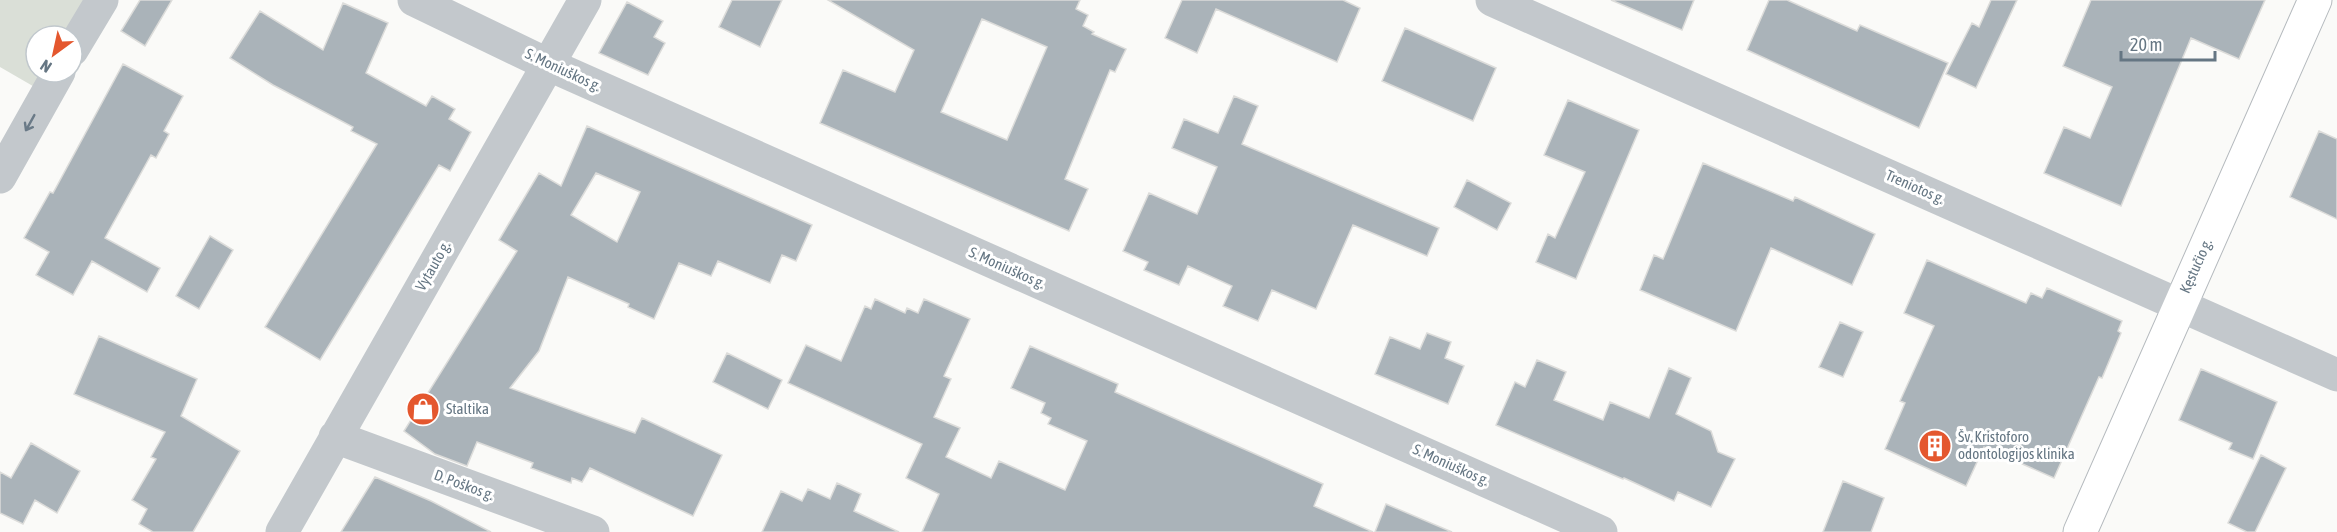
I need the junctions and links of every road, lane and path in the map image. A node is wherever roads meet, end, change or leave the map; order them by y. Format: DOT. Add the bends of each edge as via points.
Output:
graph roads {
  1 [pos="102,0"];
  2 [pos="414,0"];
  3 [pos="585,0"];
  4 [pos="1492,0"];
  5 [pos="2315,0"];
  6 [pos="84,30"];
  7 [pos="547,64"];
  8 [pos="52,84"];
  9 [pos="0,177"];
  10 [pos="2179,304"];
  11 [pos="2337,375"];
  12 [pos="335,437"];
  13 [pos="282,532"];
  14 [pos="593,532"];
  15 [pos="1601,532"];
  16 [pos="2079,532"];
  1 -- 6 [label="street"];
  2 -- 7 [label="street, S. Moniuškos g."];
  3 -- 7 [label="street, Vytauto g."];
  4 -- 10 [label="street, Treniotos g."];
  5 -- 10 [label="main road, Kęstučio g."];
  7 -- 12 [label="street, Vytauto g."];
  7 -- 15 [label="street, S. Moniuškos g."];
  8 -- 9 [label="street, one-way"];
  10 -- 11 [label="street, Treniotos g."];
  10 -- 16 [label="main road, Kęstučio g."];
  12 -- 13 [label="street, Vytauto g."];
  12 -- 14 [label="street, D. Poškos g."];
}
